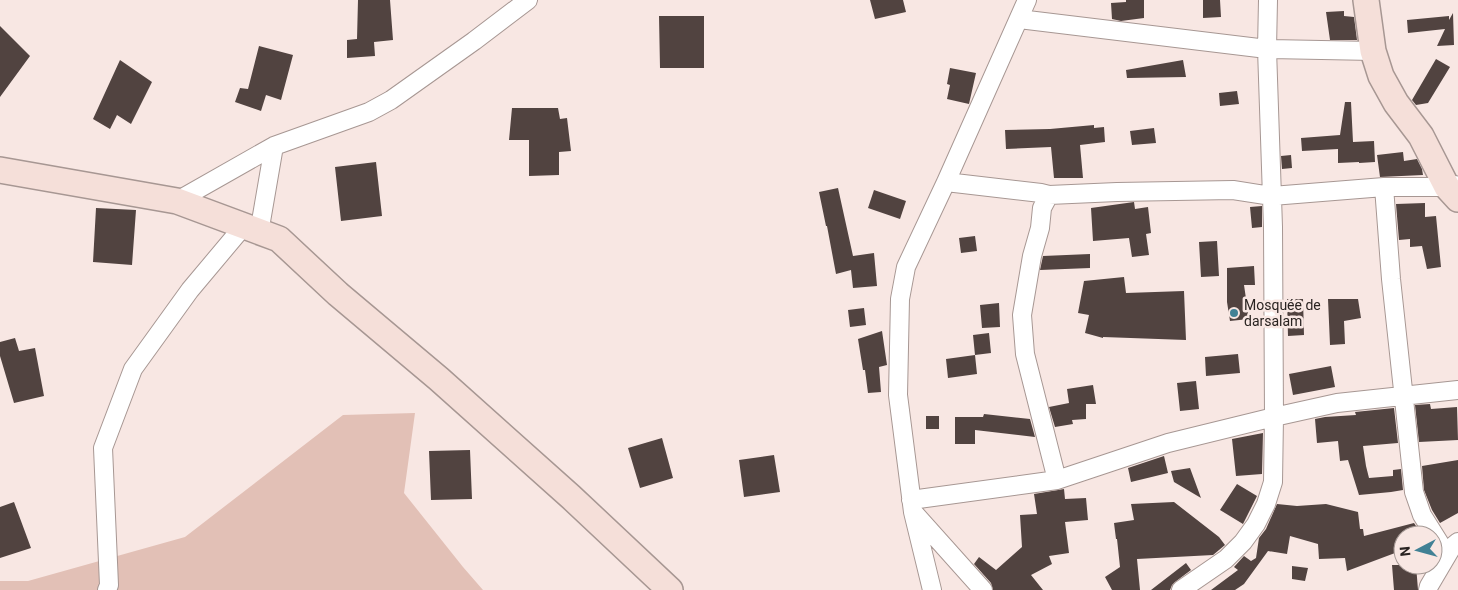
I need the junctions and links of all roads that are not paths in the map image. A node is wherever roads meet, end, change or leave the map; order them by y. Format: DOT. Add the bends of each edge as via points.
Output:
graph roads {
  1 [pos="528,0"];
  2 [pos="1027,0"];
  3 [pos="1268,0"];
  4 [pos="1366,0"];
  5 [pos="1019,19"];
  6 [pos="1267,49"];
  7 [pos="1373,51"];
  8 [pos="274,146"];
  9 [pos="0,170"];
  10 [pos="0,176"];
  11 [pos="45,178"];
  12 [pos="946,182"];
  13 [pos="1384,187"];
  14 [pos="1454,190"];
  15 [pos="1049,195"];
  16 [pos="1272,196"];
  17 [pos="177,201"];
  18 [pos="259,233"];
  19 [pos="1458,390"];
  20 [pos="1403,396"];
  21 [pos="1274,417"];
  22 [pos="1057,480"];
  23 [pos="912,506"];
  24 [pos="1453,549"];
  25 [pos="107,590"];
  26 [pos="670,590"];
  27 [pos="932,590"];
  28 [pos="983,590"];
  29 [pos="1181,590"];
  30 [pos="1428,590"];
  1 -- 8 [label="street" via="391,100 369,112"];
  2 -- 5 [label="street"];
  3 -- 6 [label="street"];
  4 -- 7 [label="street"];
  5 -- 6 [label="street"];
  5 -- 12 [label="street"];
  6 -- 7 [label="street"];
  6 -- 16 [label="street"];
  7 -- 14 [label="street" via="1381,76 1396,103"];
  8 -- 17 [label="street"];
  8 -- 18 [label="street"];
  9 -- 11 [label="street"];
  10 -- 11 [label="street"];
  11 -- 17 [label="street"];
  12 -- 15 [label="street"];
  12 -- 23 [label="street" via="906,267 900,299 898,395"];
  13 -- 14 [label="street"];
  13 -- 16 [label="street"];
  13 -- 20 [label="street"];
  15 -- 16 [label="street" via="1233,190"];
  15 -- 22 [label="street" via="1042,208 1022,315 1025,354"];
  16 -- 21 [label="street"];
  17 -- 18 [label="street"];
  18 -- 25 [label="street" via="242,228 190,290 133,369 103,448"];
  18 -- 26 [label="street" via="279,239 286,245 571,497"];
  19 -- 20 [label="street"];
  20 -- 21 [label="street" via="1337,403"];
  20 -- 24 [label="street" via="1414,492 1422,515"];
  21 -- 22 [label="street" via="1168,443"];
  21 -- 29 [label="street" via="1273,482 1256,524 1226,559"];
  22 -- 23 [label="street"];
  23 -- 27 [label="street"];
  23 -- 28 [label="street"];
  24 -- 30 [label="street"];
}
